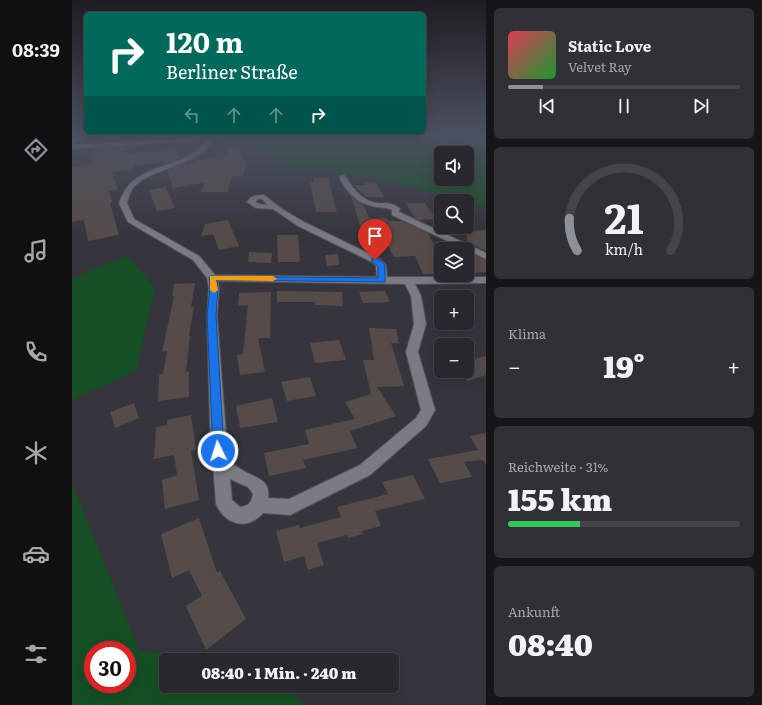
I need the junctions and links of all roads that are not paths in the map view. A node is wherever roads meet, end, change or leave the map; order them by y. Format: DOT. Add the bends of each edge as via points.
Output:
graph roads {
  1 [pos="160,170"];
  2 [pos="344,178"];
  3 [pos="275,207"];
  4 [pos="486,256"];
  5 [pos="212,278"];
  6 [pos="382,280"];
  7 [pos="486,280"];
  8 [pos="409,281"];
  9 [pos="220,463"];
  10 [pos="259,505"];
  1 -- 5 [label="street" via="127,189 123,203 131,220 196,258"];
  2 -- 4 [label="street" via="354,195 361,200 378,205 390,205 396,209 395,213"];
  3 -- 6 [label="street" via="301,224 375,260 381,265"];
  5 -- 6 [label="street"];
  5 -- 9 [label="street"];
  6 -- 8 [label="street"];
  7 -- 8 [label="street"];
  8 -- 10 [label="street" via="416,296 420,324 412,352 428,410 421,422 365,470 348,479 290,508"];
  9 -- 10 [label="street" via="239,478 253,482 261,492"];
  9 -- 10 [label="street" via="224,504 237,516 251,514"];
}
